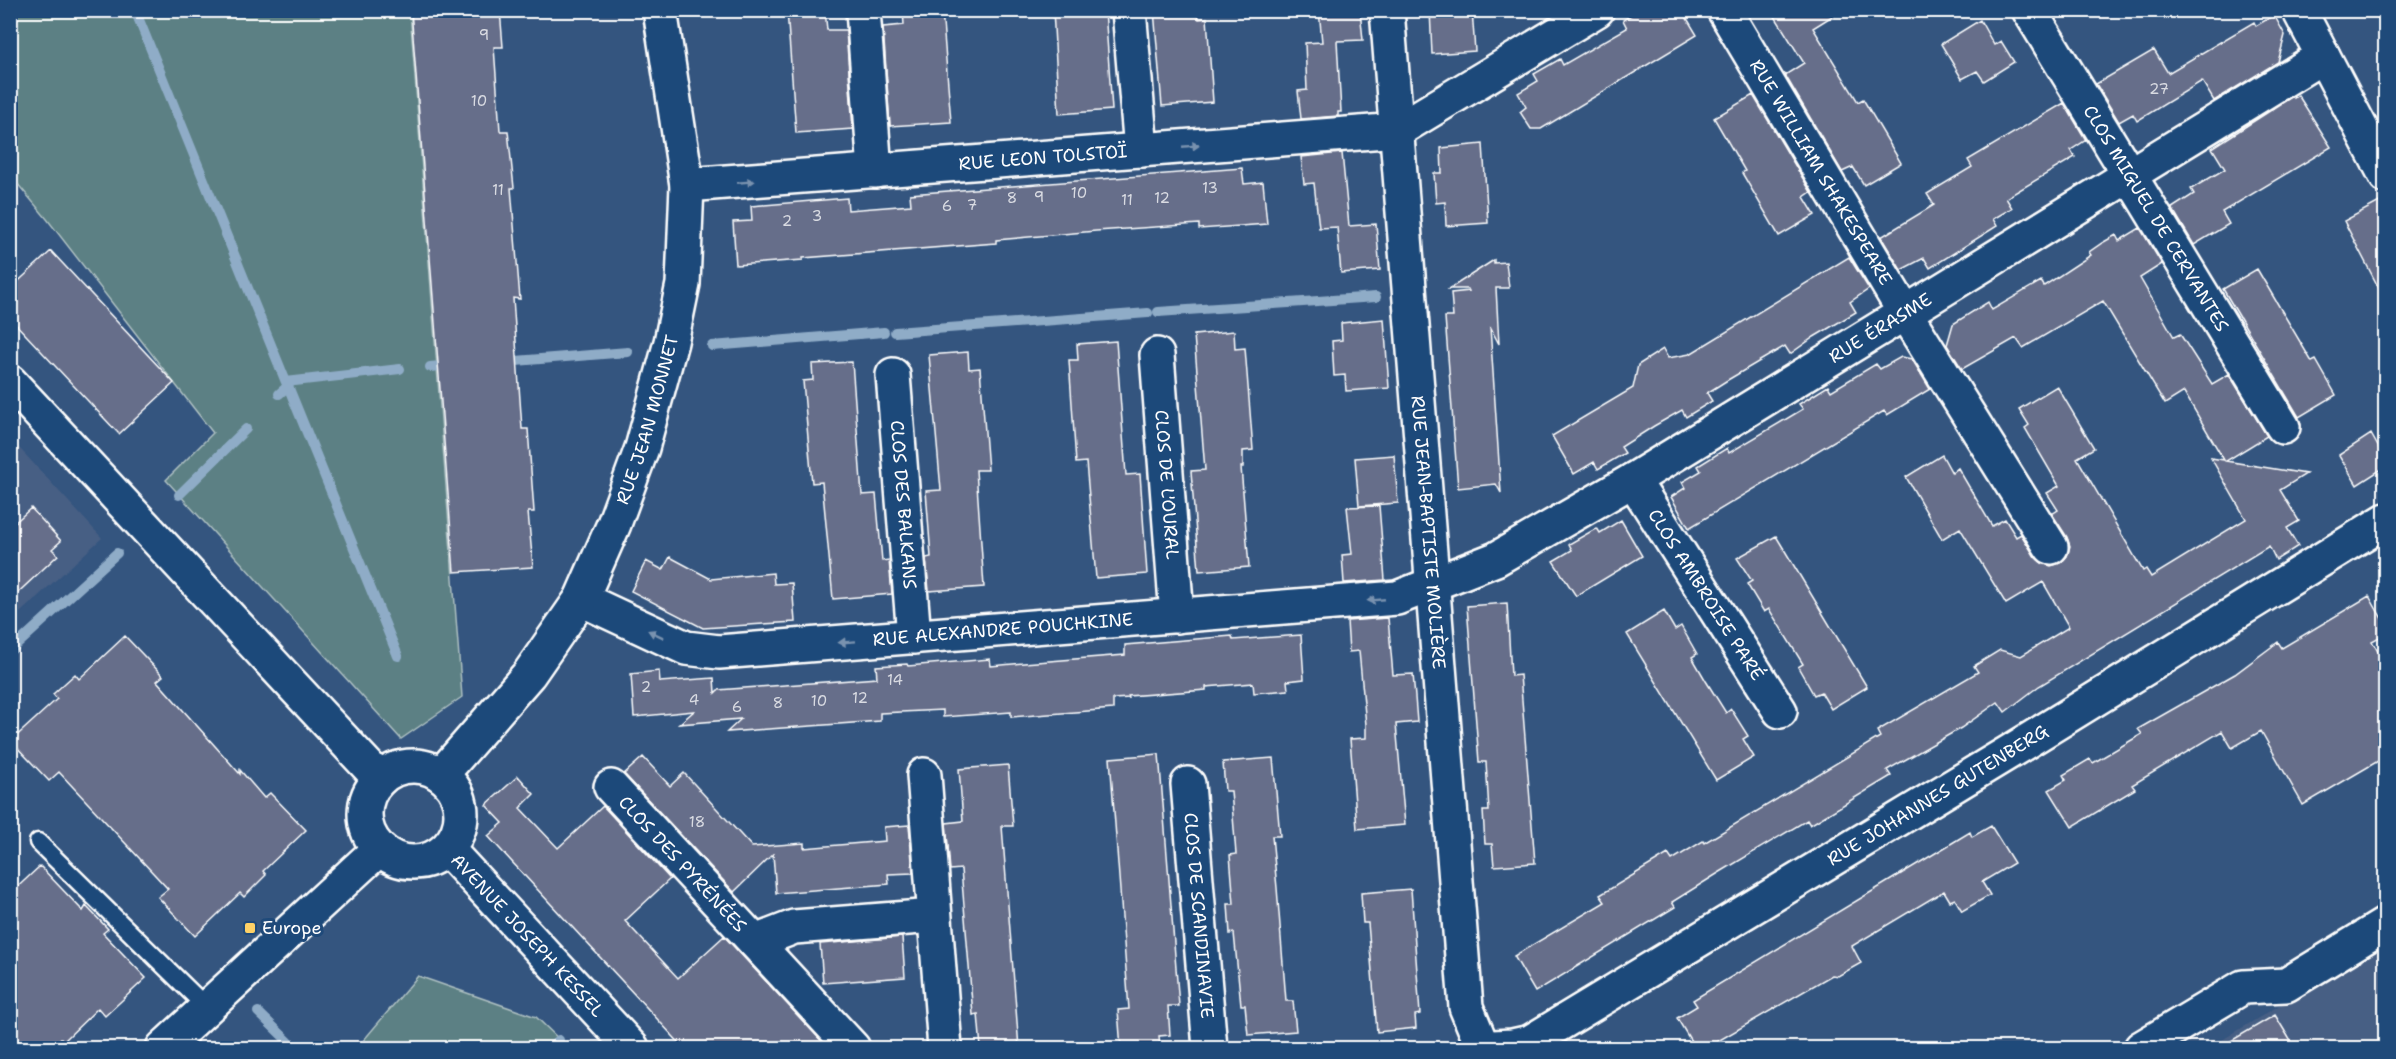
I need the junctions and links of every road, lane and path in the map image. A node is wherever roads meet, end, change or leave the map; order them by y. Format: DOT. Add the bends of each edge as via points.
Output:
graph roads {
  1 [pos="660,10"];
  2 [pos="863,10"];
  3 [pos="1129,10"];
  4 [pos="1387,10"];
  5 [pos="1597,10"];
  6 [pos="1724,10"];
  7 [pos="2029,10"];
  8 [pos="2299,10"];
  9 [pos="2323,56"];
  10 [pos="1398,130"];
  11 [pos="1142,150"];
  12 [pos="875,171"];
  13 [pos="2129,176"];
  14 [pos="2385,176"];
  15 [pos="687,185"];
  16 [pos="1905,313"];
  17 [pos="1157,355"];
  18 [pos="892,375"];
  19 [pos="10,382"];
  20 [pos="2283,427"];
  21 [pos="1633,480"];
  22 [pos="2385,520"];
  23 [pos="2051,547"];
  24 [pos="1432,586"];
  25 [pos="581,599"];
  26 [pos="1178,616"];
  27 [pos="914,637"];
  28 [pos="1780,711"];
  29 [pos="441,775"];
  30 [pos="924,775"];
  31 [pos="380,779"];
  32 [pos="1188,783"];
  33 [pos="610,787"];
  34 [pos="38,842"];
  35 [pos="379,849"];
  36 [pos="447,849"];
  37 [pos="934,916"];
  38 [pos="2385,924"];
  39 [pos="755,942"];
  40 [pos="207,1008"];
  41 [pos="163,1048"];
  42 [pos="632,1048"];
  43 [pos="853,1048"];
  44 [pos="945,1048"];
  45 [pos="1210,1048"];
  46 [pos="1480,1048"];
  47 [pos="2141,1048"];
  1 -- 15 [label="street, RUE JEAN MONNET"];
  2 -- 12 [label="street"];
  3 -- 11 [label="street"];
  4 -- 10 [label="street, RUE JEAN-BAPTISTE MOLIÈRE"];
  5 -- 10 [label="street"];
  6 -- 16 [label="street, RUE WILLIAM SHAKESPEARE"];
  7 -- 13 [label="street, CLOS MIGUEL DE CERVANTES"];
  8 -- 9 [label="street"];
  9 -- 13 [label="street, RUE ÉRASME"];
  9 -- 14 [label="street"];
  11 -- 10 [label="street, RUE LEON TOLSTOÏ, one-way"];
  10 -- 24 [label="street, RUE JEAN-BAPTISTE MOLIÈRE"];
  11 -- 12 [label="street, RUE LEON TOLSTOÏ"];
  15 -- 12 [label="street, RUE LEON TOLSTOÏ, one-way"];
  13 -- 16 [label="street, RUE ÉRASME"];
  13 -- 20 [label="street, CLOS MIGUEL DE CERVANTES"];
  15 -- 25 [label="street, RUE JEAN MONNET" via="683,284 671,342 642,448"];
  16 -- 21 [label="street, RUE ÉRASME"];
  16 -- 23 [label="street, RUE WILLIAM SHAKESPEARE"];
  17 -- 26 [label="street, CLOS DE L'OURAL"];
  18 -- 27 [label="street, CLOS DES BALKANS"];
  19 -- 31 [label="street"];
  21 -- 24 [label="street, RUE ÉRASME" via="1496,559"];
  21 -- 28 [label="street, CLOS AMBROISE PARÉ"];
  22 -- 46 [label="street, RUE JOHANNES GUTENBERG" via="1530,1042"];
  24 -- 26 [label="street, RUE ALEXANDRE POUCHKINE, one-way" via="1397,598"];
  24 -- 46 [label="street, RUE JEAN-BAPTISTE MOLIÈRE" via="1466,1007"];
  27 -- 25 [label="street, RUE ALEXANDRE POUCHKINE, one-way" via="719,652 686,648"];
  25 -- 29 [label="street, RUE JEAN MONNET" via="529,674"];
  26 -- 27 [label="street, RUE ALEXANDRE POUCHKINE"];
  29 -- 31 [label="street" via="432,769 410,766"];
  29 -- 36 [label="street" via="457,793 461,817"];
  30 -- 37 [label="street"];
  31 -- 35 [label="street" via="371,789 364,814 371,839"];
  32 -- 45 [label="street, CLOS DE SCANDINAVIE"];
  33 -- 39 [label="street, CLOS DES PYRÉNÉES"];
  34 -- 40 [label="lane"];
  35 -- 36 [label="street" via="406,862 428,860"];
  35 -- 40 [label="street"];
  36 -- 42 [label="street, AVENUE JOSEPH KESSEL"];
  37 -- 39 [label="street, CLOS DES PYRÉNÉES" via="794,927"];
  37 -- 44 [label="street"];
  38 -- 47 [label="street" via="2286,985 2243,987"];
  39 -- 43 [label="street, CLOS DES PYRÉNÉES"];
  40 -- 41 [label="street"];
}
